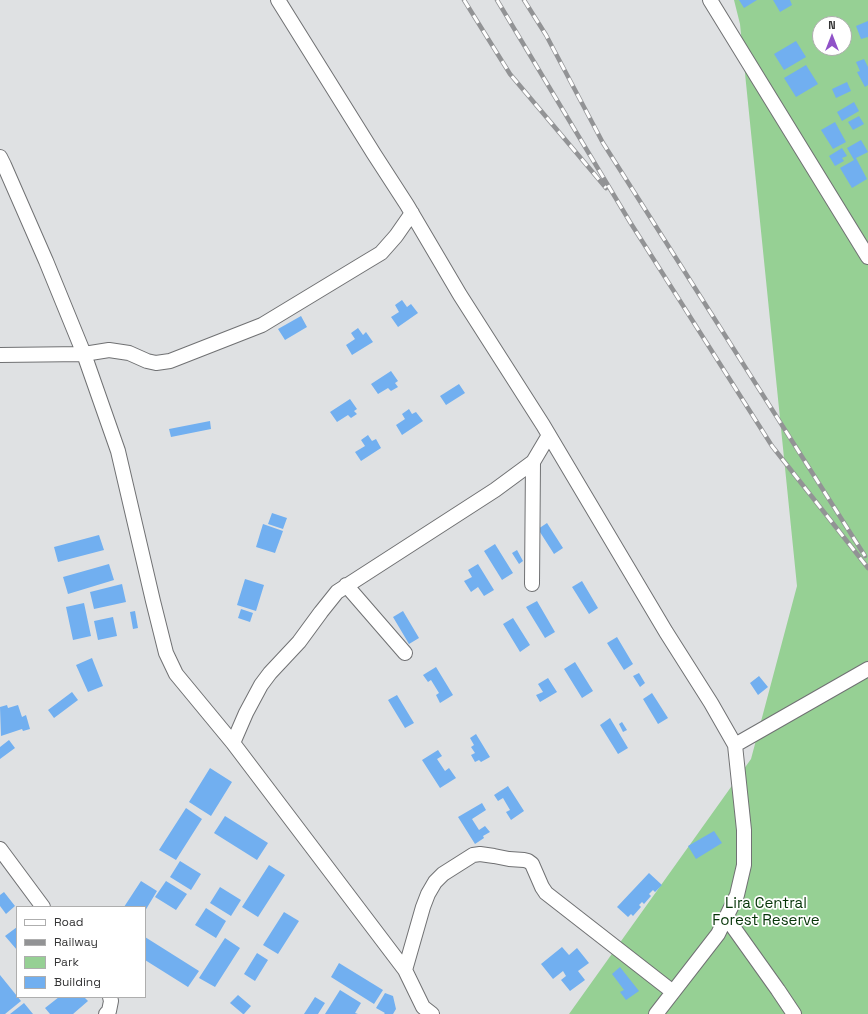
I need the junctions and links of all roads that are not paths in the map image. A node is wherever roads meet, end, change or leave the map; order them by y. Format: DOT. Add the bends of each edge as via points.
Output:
graph roads {
  1 [pos="278,0"];
  2 [pos="710,0"];
  3 [pos="0,157"];
  4 [pos="412,213"];
  5 [pos="868,257"];
  6 [pos="84,354"];
  7 [pos="0,355"];
  8 [pos="549,435"];
  9 [pos="533,462"];
  10 [pos="532,584"];
  11 [pos="346,585"];
  12 [pos="405,653"];
  13 [pos="868,669"];
  14 [pos="233,743"];
  15 [pos="735,745"];
  16 [pos="0,849"];
  17 [pos="42,906"];
  18 [pos="726,916"];
  19 [pos="405,970"];
  20 [pos="673,992"];
  21 [pos="110,998"];
  22 [pos="425,1012"];
  23 [pos="106,1014"];
  24 [pos="656,1014"];
  25 [pos="794,1014"];
  1 -- 4 [label="street"];
  2 -- 5 [label="street"];
  3 -- 6 [label="street"];
  4 -- 6 [label="street" via="381,252 262,325 170,361 147,361 108,350"];
  4 -- 8 [label="street" via="460,295"];
  6 -- 7 [label="street"];
  6 -- 14 [label="street" via="118,451 166,653 176,674"];
  8 -- 9 [label="street"];
  8 -- 15 [label="street"];
  9 -- 10 [label="street"];
  9 -- 11 [label="street" via="496,490"];
  11 -- 12 [label="street"];
  11 -- 14 [label="street" via="337,592 299,642 270,673 246,713"];
  13 -- 15 [label="street"];
  14 -- 19 [label="street"];
  15 -- 18 [label="street" via="744,830 744,865 737,895"];
  16 -- 17 [label="street"];
  18 -- 20 [label="street" via="718,934"];
  18 -- 25 [label="street"];
  19 -- 20 [label="street" via="423,908 435,882 442,874 472,855 480,854 528,861 532,864 546,893"];
  19 -- 22 [label="street"];
  20 -- 24 [label="street"];
  21 -- 23 [label="street"];
}
